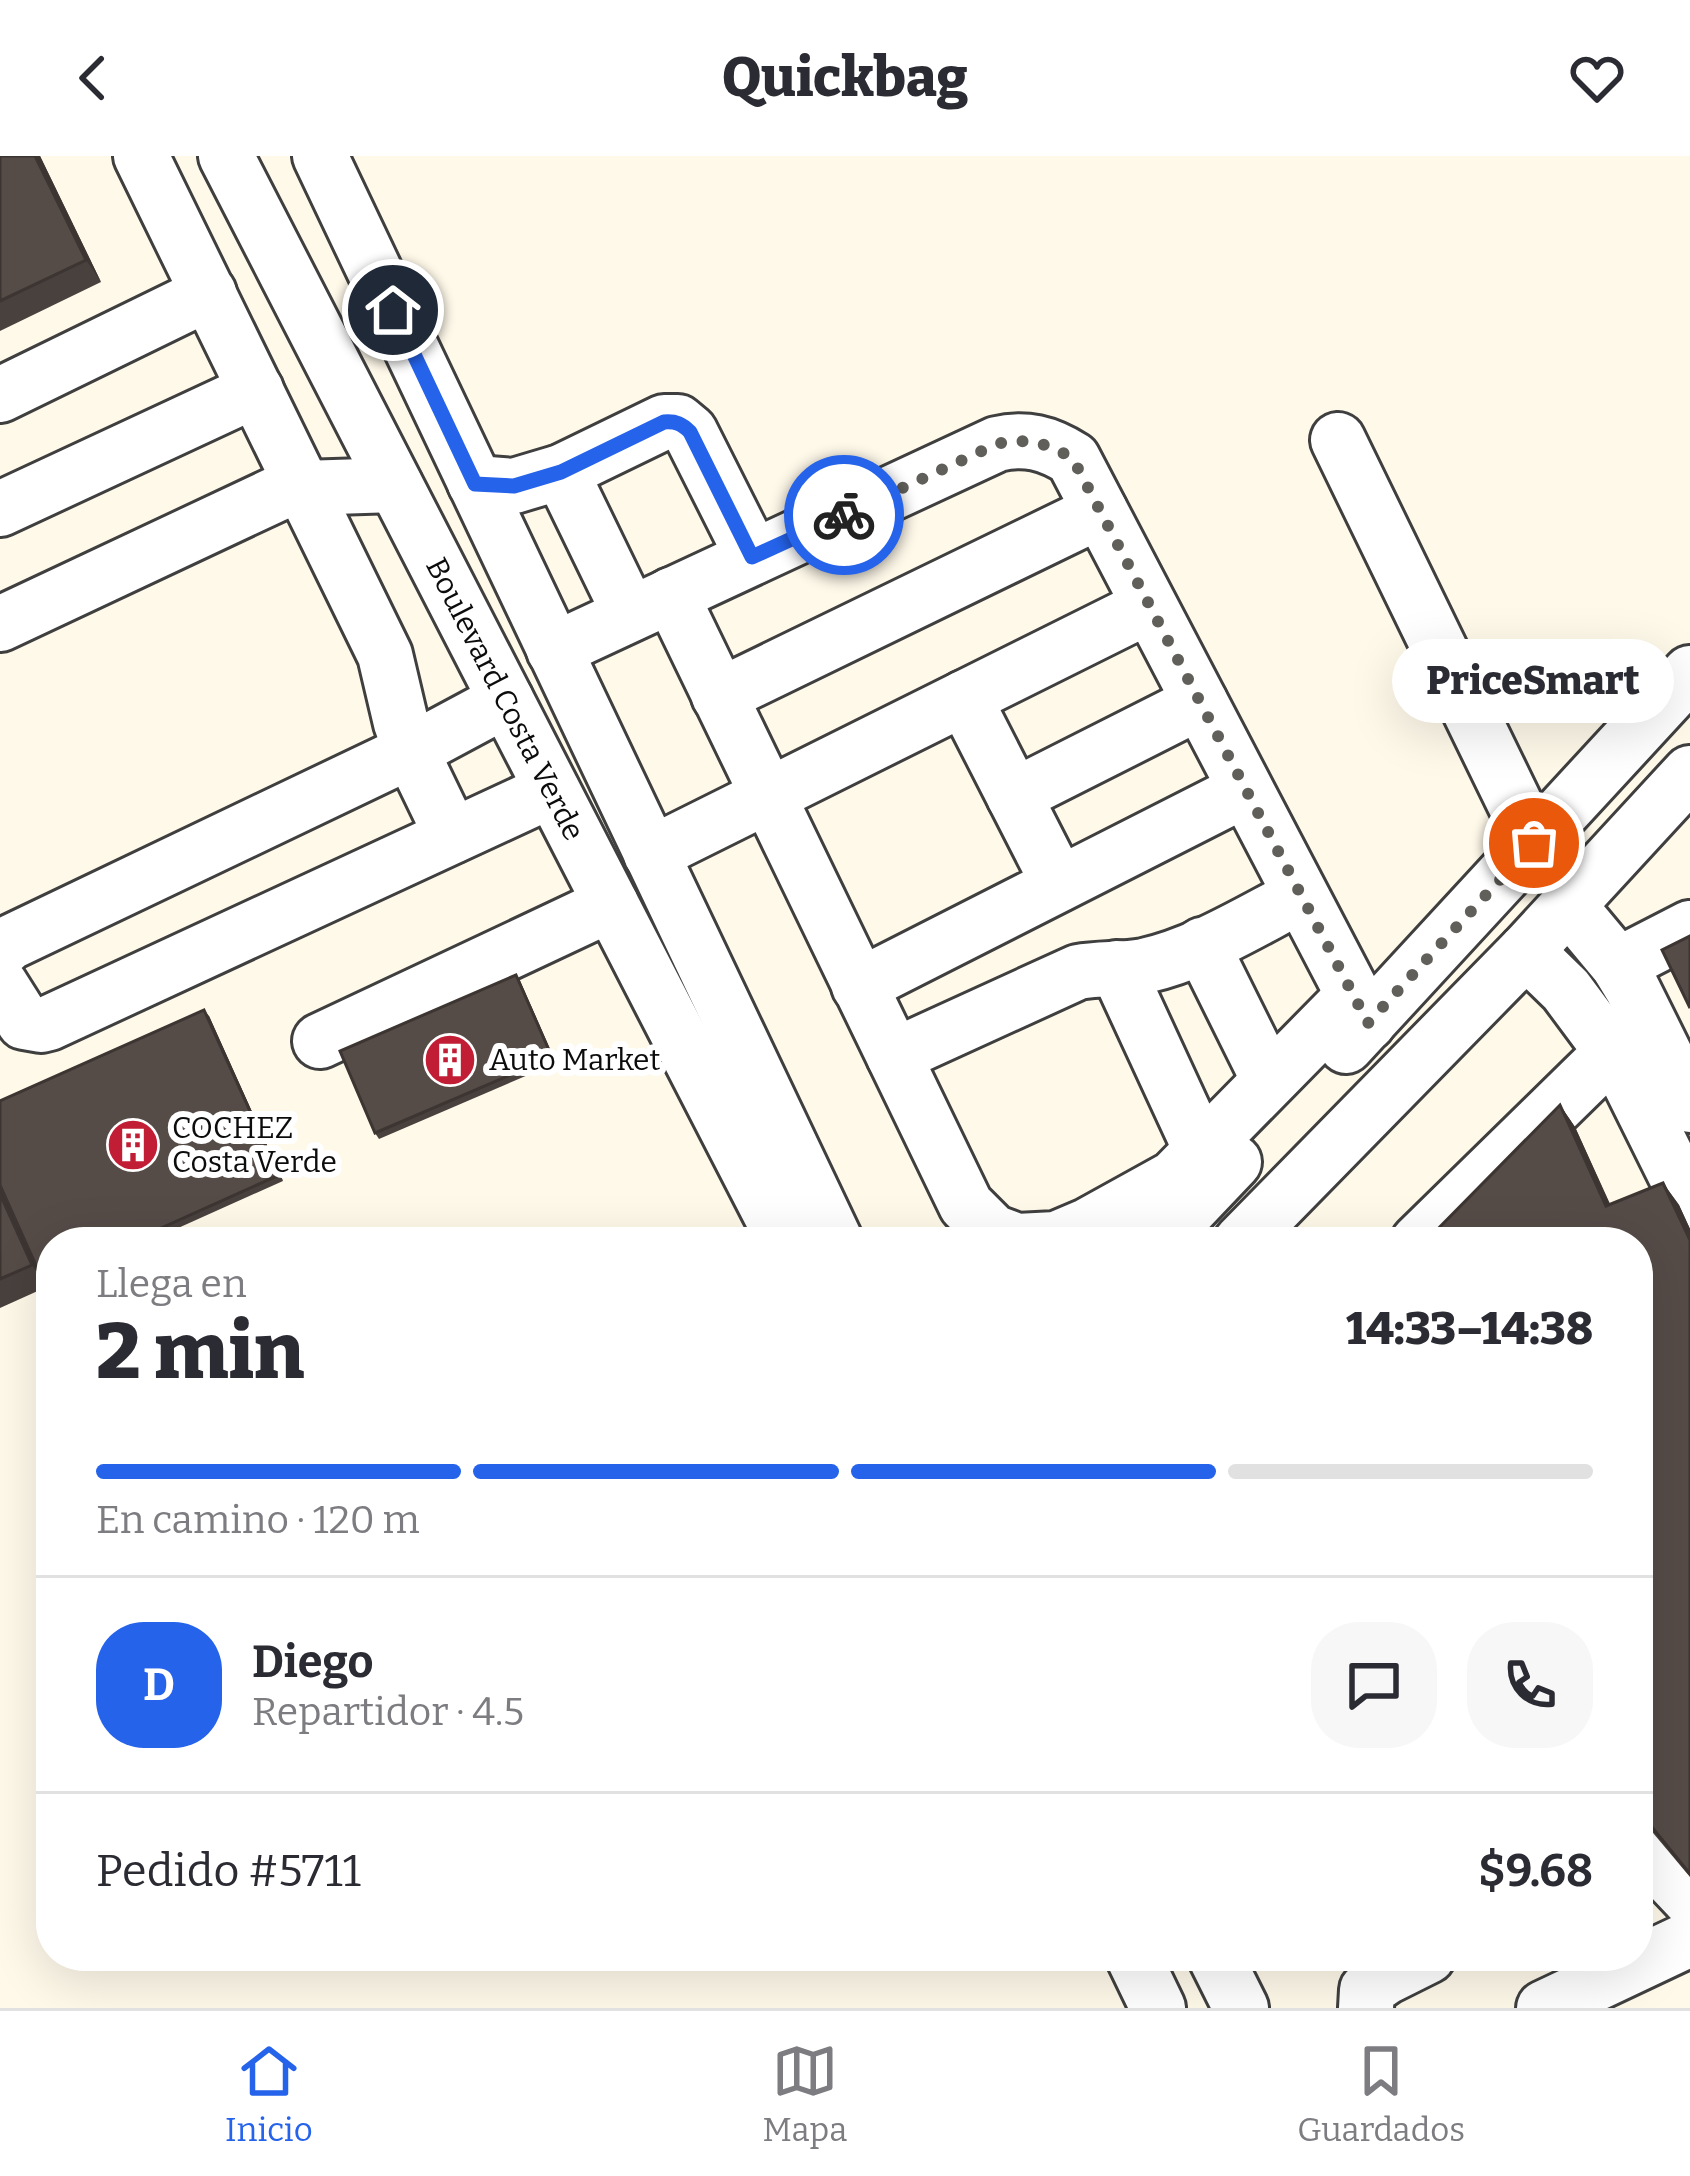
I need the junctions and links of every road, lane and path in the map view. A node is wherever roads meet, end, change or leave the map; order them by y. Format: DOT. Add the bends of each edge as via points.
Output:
graph roads {
  1 [pos="141,156"];
  2 [pos="226,156"];
  3 [pos="290,156"];
  4 [pos="320,156"];
  5 [pos="352,224"];
  6 [pos="208,293"];
  7 [pos="256,390"];
  8 [pos="0,395"];
  9 [pos="1338,440"];
  10 [pos="561,472"];
  11 [pos="475,484"];
  12 [pos="395,485"];
  13 [pos="303,488"];
  14 [pos="0,509"];
  15 [pos="1100,511"];
  16 [pos="752,557"];
  17 [pos="650,605"];
  18 [pos="1149,605"];
  19 [pos="0,624"];
  20 [pos="554,650"];
  21 [pos="1690,673"];
  22 [pos="719,696"];
  23 [pos="964,698"];
  24 [pos="506,700"];
  25 [pos="1200,702"];
  26 [pos="411,751"];
  27 [pos="1690,773"];
  28 [pos="552,790"];
  29 [pos="1245,790"];
  30 [pos="768,796"];
  31 [pos="1014,796"];
  32 [pos="452,836"];
  33 [pos="1534,843"];
  34 [pos="651,854"];
  35 [pos="1059,884"];
  36 [pos="1300,896"];
  37 [pos="611,904"];
  38 [pos="1568,905"];
  39 [pos="1690,928"];
  40 [pos="1202,945"];
  41 [pos="0,951"];
  42 [pos="1526,951"];
  43 [pos="1618,965"];
  44 [pos="1117,968"];
  45 [pos="0,983"];
  46 [pos="860,986"];
  47 [pos="1360,1010"];
  48 [pos="320,1041"];
  49 [pos="1612,1052"];
  50 [pos="894,1056"];
  51 [pos="1269,1080"];
  52 [pos="1690,1105"];
  53 [pos="1201,1150"];
  54 [pos="1690,1204"];
  55 [pos="777,1227"];
  56 [pos="829,1227"];
  57 [pos="988,1227"];
  58 [pos="1084,1227"];
  59 [pos="1171,1227"];
  60 [pos="1255,1227"];
  61 [pos="1433,1227"];
  62 [pos="1653,1863"];
  63 [pos="1690,1899"];
  64 [pos="1690,1939"];
  65 [pos="1653,1956"];
  66 [pos="1140,1971"];
  67 [pos="1398,1971"];
  68 [pos="1622,1971"];
  69 [pos="1158,2008"];
  70 [pos="1366,2008"];
  71 [pos="1544,2008"];
  1 -- 6 [label="street"];
  2 -- 12 [label="street, Boulevard Costa Verde"];
  3 -- 5 [label="street" via="312,197"];
  4 -- 5 [label="street, Boulevard Costa Verde"];
  5 -- 11 [label="street, Boulevard Costa Verde"];
  6 -- 7 [label="street"];
  6 -- 8 [label="street"];
  7 -- 13 [label="street"];
  7 -- 14 [label="street"];
  9 -- 33 [label="street"];
  10 -- 11 [label="street" via="514,486"];
  10 -- 16 [label="street" via="678,422"];
  10 -- 17 [label="street"];
  11 -- 20 [label="street, Boulevard Costa Verde"];
  12 -- 13 [label="street"];
  12 -- 24 [label="street, Boulevard Costa Verde"];
  13 -- 19 [label="street"];
  13 -- 26 [label="street" via="385,655"];
  15 -- 16 [label="street" via="1073,459 1016,439"];
  15 -- 18 [label="street"];
  15 -- 22 [label="street"];
  16 -- 17 [label="street"];
  17 -- 20 [label="street"];
  17 -- 22 [label="street"];
  18 -- 23 [label="street"];
  18 -- 25 [label="street"];
  20 -- 34 [label="street, Boulevard Costa Verde"];
  21 -- 33 [label="street"];
  22 -- 30 [label="street"];
  23 -- 30 [label="street"];
  23 -- 31 [label="street"];
  24 -- 26 [label="street"];
  24 -- 28 [label="street, Boulevard Costa Verde"];
  25 -- 29 [label="street"];
  25 -- 31 [label="street"];
  26 -- 32 [label="street"];
  26 -- 41 [label="street"];
  27 -- 38 [label="street"];
  28 -- 32 [label="street"];
  28 -- 37 [label="street, Boulevard Costa Verde"];
  29 -- 35 [label="street"];
  29 -- 36 [label="street"];
  30 -- 34 [label="street"];
  30 -- 46 [label="street"];
  31 -- 35 [label="street"];
  32 -- 45 [label="street" via="50,1023 24,1022"];
  33 -- 47 [label="street"];
  34 -- 56 [label="street, Boulevard Costa Verde"];
  35 -- 46 [label="street"];
  36 -- 40 [label="street"];
  36 -- 47 [label="street"];
  37 -- 48 [label="street"];
  37 -- 55 [label="street, Boulevard Costa Verde"];
  38 -- 42 [label="street"];
  38 -- 43 [label="street"];
  39 -- 43 [label="street"];
  40 -- 44 [label="street"];
  40 -- 51 [label="street"];
  42 -- 49 [label="street"];
  42 -- 60 [label="street"];
  43 -- 52 [label="street"];
  44 -- 50 [label="street" via="1078,972"];
  44 -- 53 [label="street"];
  46 -- 50 [label="street"];
  47 -- 51 [label="street"];
  47 -- 59 [label="street"];
  49 -- 54 [label="street"];
  49 -- 61 [label="street"];
  50 -- 57 [label="street" via="966,1205"];
  51 -- 53 [label="street"];
  53 -- 58 [label="street" via="1174,1178"];
  62 -- 63 [label="street"];
  64 -- 65 [label="street"];
  66 -- 69 [label="street"];
  67 -- 70 [label="street" via="1367,1990"];
  68 -- 71 [label="street"];
}
